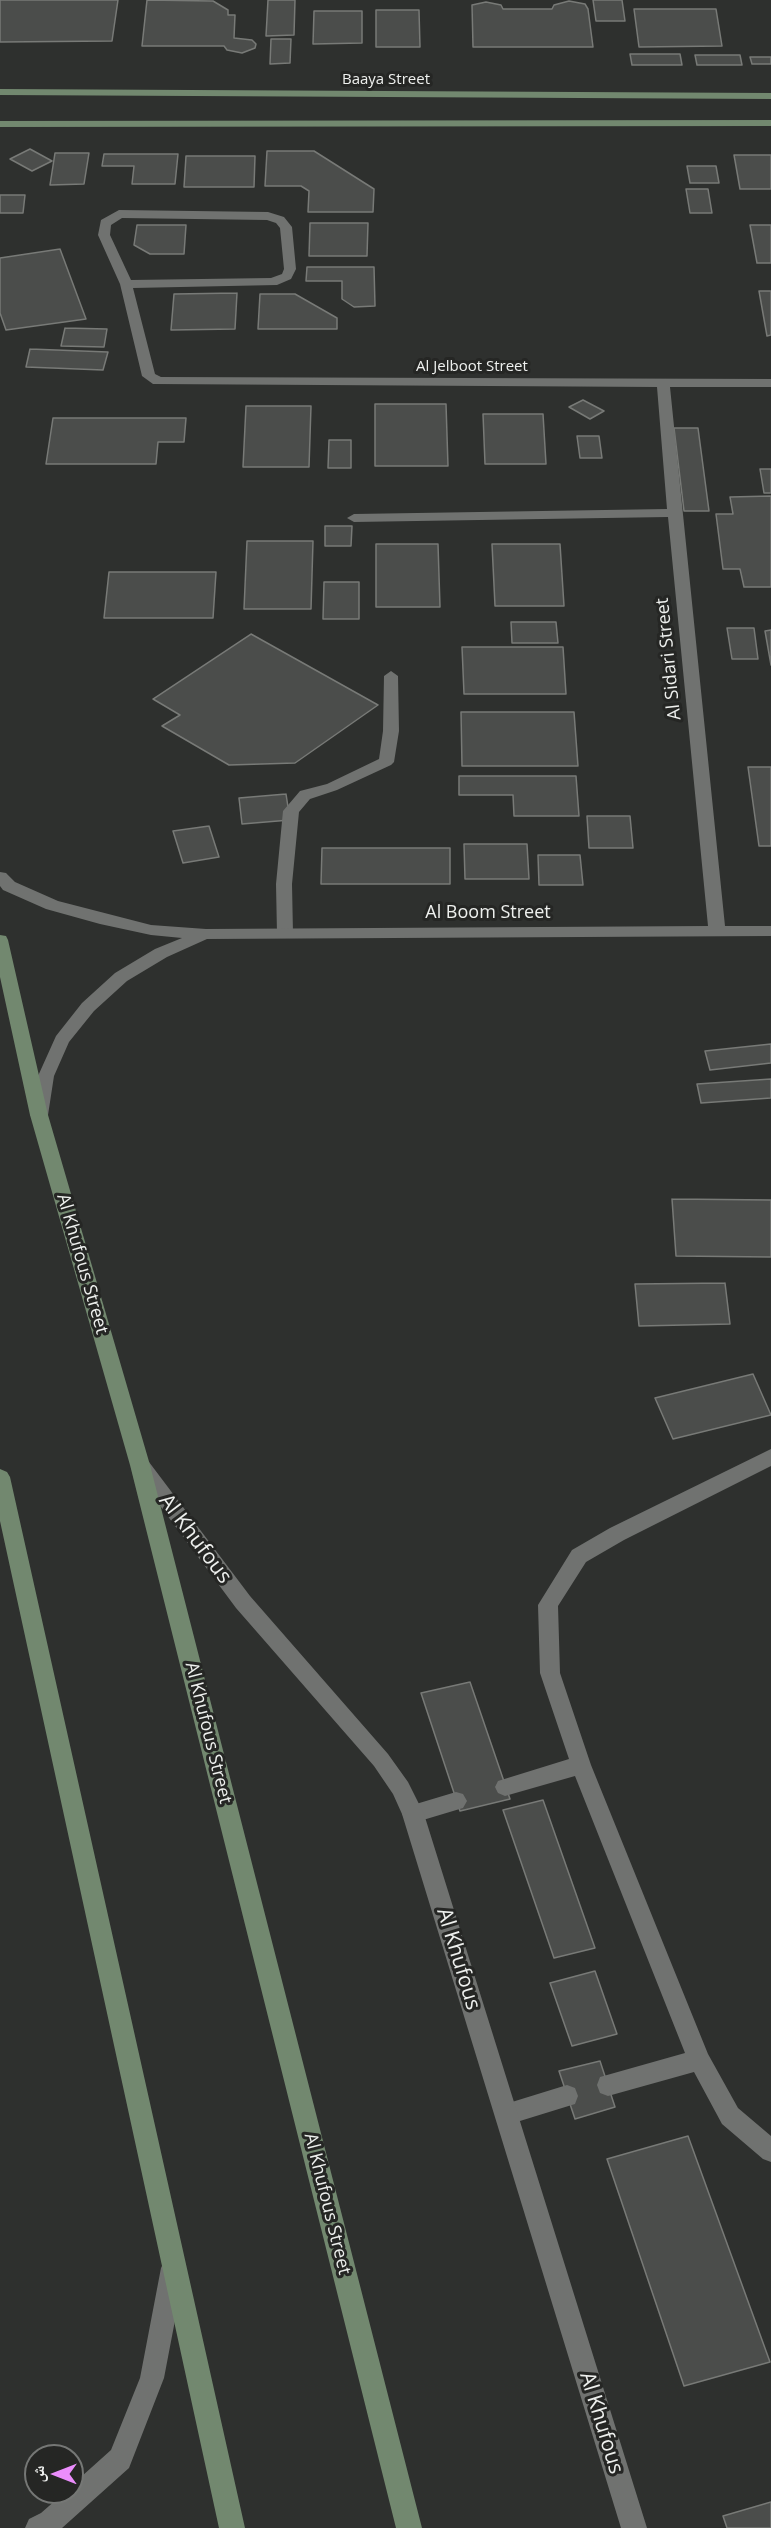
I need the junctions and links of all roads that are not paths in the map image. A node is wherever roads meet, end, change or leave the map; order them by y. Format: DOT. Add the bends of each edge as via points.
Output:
graph roads {
  1 [pos="0,90"];
  2 [pos="771,96"];
  3 [pos="771,123"];
  4 [pos="0,124"];
  5 [pos="126,284"];
  6 [pos="663,383"];
  7 [pos="771,383"];
  8 [pos="674,513"];
  9 [pos="354,518"];
  10 [pos="391,676"];
  11 [pos="0,877"];
  12 [pos="717,931"];
  13 [pos="771,931"];
  14 [pos="206,934"];
  15 [pos="285,934"];
  16 [pos="0,940"];
  17 [pos="39,1115"];
  18 [pos="771,1457"];
  19 [pos="140,1465"];
  20 [pos="0,1478"];
  21 [pos="581,1765"];
  22 [pos="506,1787"];
  23 [pos="456,1801"];
  24 [pos="413,1814"];
  25 [pos="699,2060"];
  26 [pos="608,2085"];
  27 [pos="567,2096"];
  28 [pos="507,2114"];
  29 [pos="771,2151"];
  30 [pos="174,2261"];
  31 [pos="38,2528"];
  32 [pos="232,2528"];
  33 [pos="410,2528"];
  34 [pos="634,2528"];
  1 -- 2 [label="street, Baaya Street"];
  3 -- 4 [label="street"];
  5 -- 5 [label="street" via="104,235 105,223 119,214 268,216 286,227 290,269 286,276 273,282"];
  5 -- 6 [label="street, Al Jelboot Street" via="149,376 158,381"];
  6 -- 7 [label="street, Al Jelboot Street"];
  6 -- 8 [label="street, Al Sidari Street"];
  8 -- 9 [label="street"];
  8 -- 12 [label="street, Al Sidari Street"];
  10 -- 15 [label="street" via="391,731 386,762 305,795 291,811 284,884"];
  11 -- 14 [label="street, Al Boom Street" via="9,886 52,905 100,920 151,930"];
  12 -- 13 [label="street, Al Boom Street"];
  12 -- 15 [label="street, Al Boom Street"];
  14 -- 15 [label="street, Al Boom Street"];
  14 -- 17 [label="street, Al Boom Street" via="131,971 88,1006 62,1040 46,1076"];
  16 -- 17 [label="street, Al Khufous Street"];
  17 -- 19 [label="street, Al Khufous Street"];
  18 -- 21 [label="street" via="579,1556 548,1605 550,1673"];
  19 -- 24 [label="street, Al Khufous" via="243,1602 381,1760"];
  19 -- 33 [label="street, Al Khufous Street"];
  20 -- 30 [label="street"];
  21 -- 22 [label="street"];
  21 -- 25 [label="street"];
  23 -- 24 [label="street"];
  24 -- 28 [label="street, Al Khufous"];
  25 -- 26 [label="street"];
  25 -- 29 [label="street" via="730,2116"];
  27 -- 28 [label="street"];
  28 -- 34 [label="street, Al Khufous"];
  30 -- 31 [label="street" via="152,2378 120,2459 50,2522"];
  30 -- 32 [label="street"];
}
